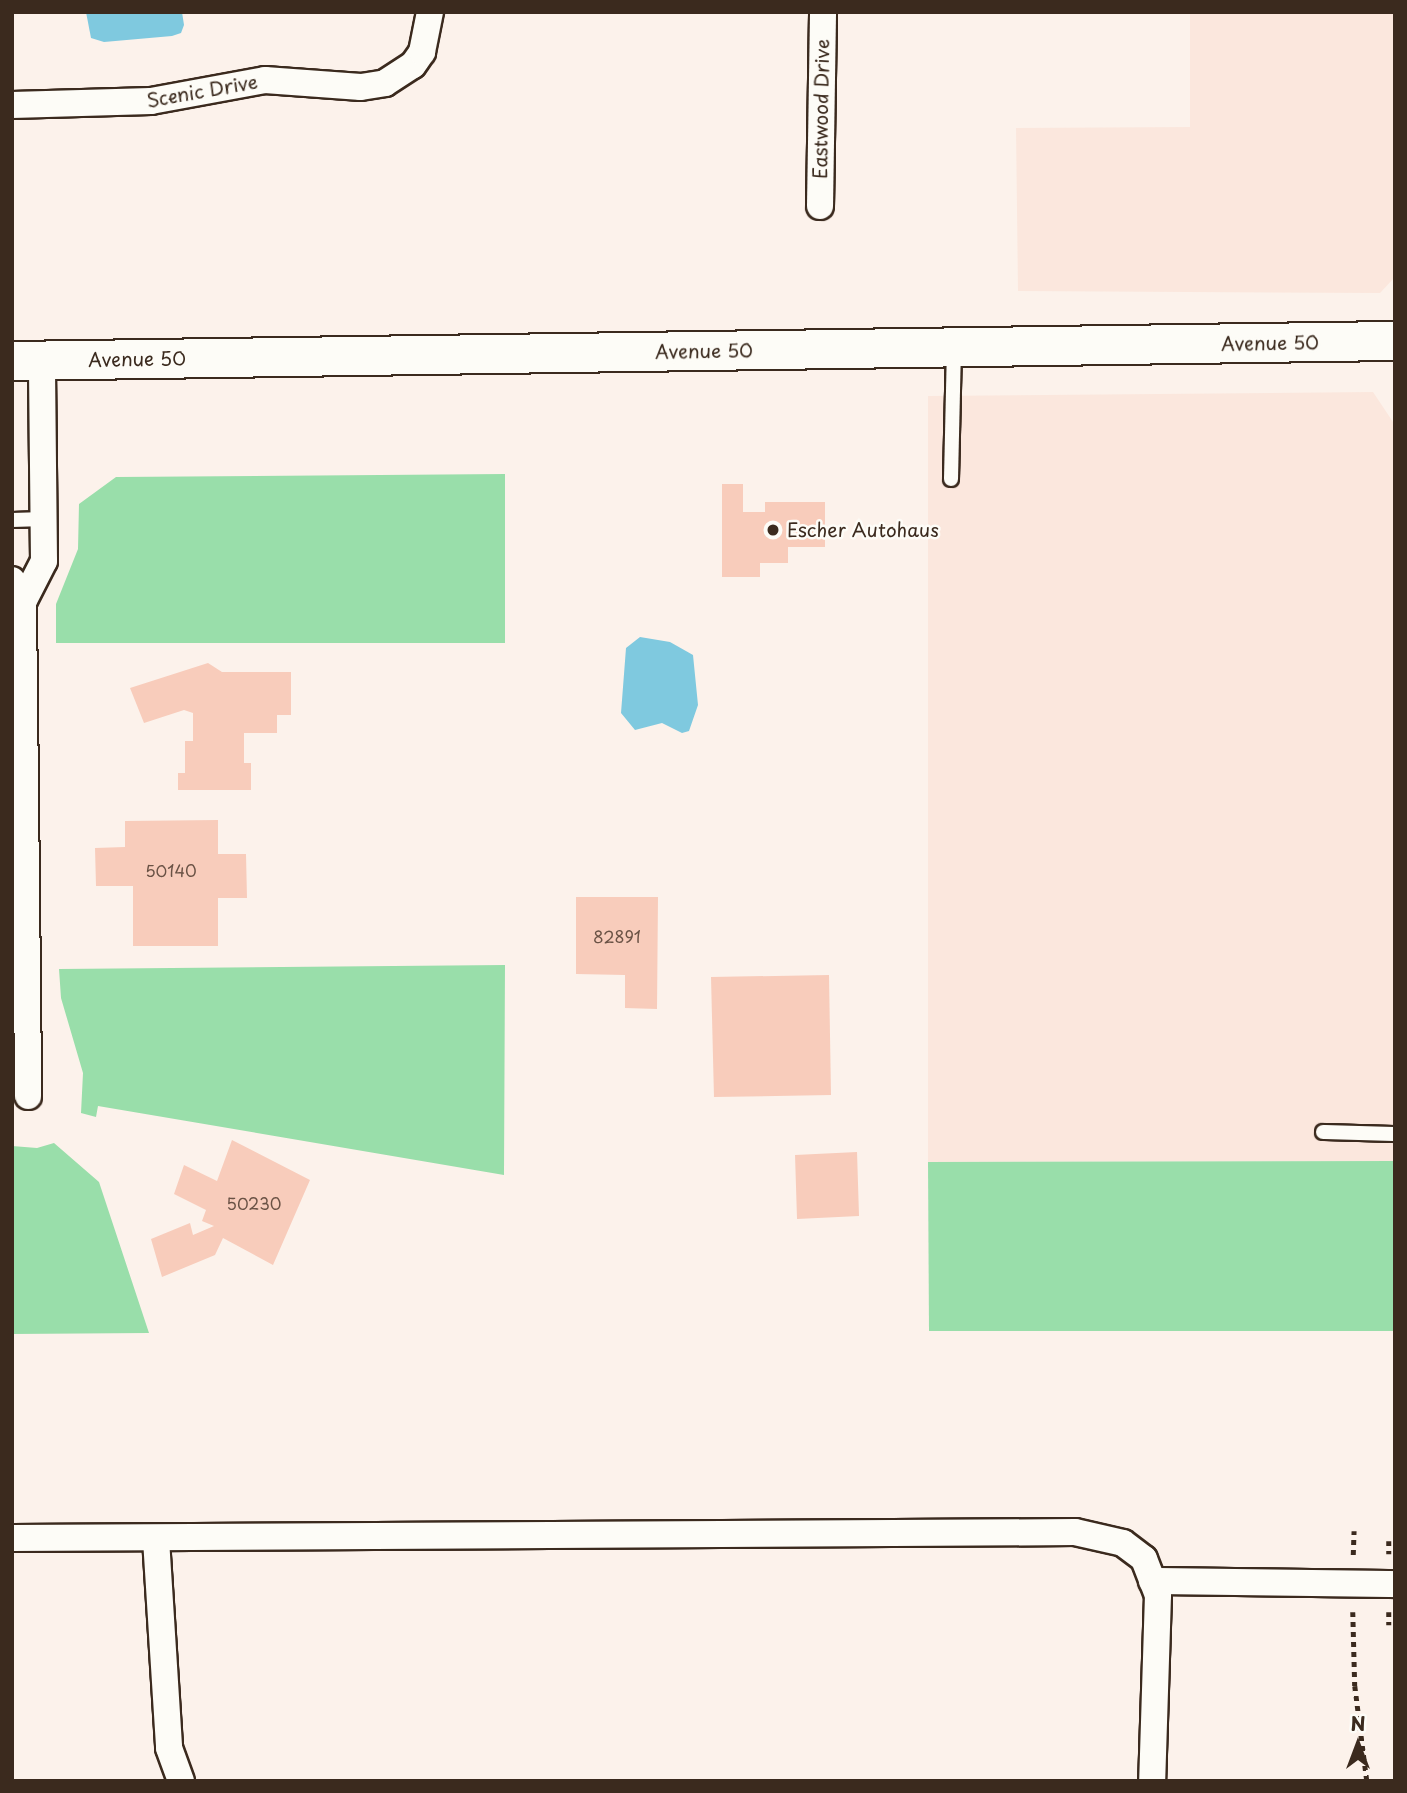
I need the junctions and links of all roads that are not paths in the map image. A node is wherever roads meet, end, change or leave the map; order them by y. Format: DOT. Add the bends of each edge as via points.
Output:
graph roads {
  1 [pos="430,12"];
  2 [pos="822,12"];
  3 [pos="12,105"];
  4 [pos="820,206"];
  5 [pos="1395,341"];
  6 [pos="954,348"];
  7 [pos="27,361"];
  8 [pos="951,479"];
  9 [pos="44,519"];
  10 [pos="12,520"];
  11 [pos="18,591"];
  12 [pos="28,1096"];
  13 [pos="1323,1132"];
  14 [pos="1395,1134"];
  15 [pos="12,1538"];
  16 [pos="156,1539"];
  17 [pos="1152,1581"];
  18 [pos="1395,1584"];
  19 [pos="181,1781"];
  20 [pos="1152,1781"];
  1 -- 3 [label="street, Scenic Drive" via="422,52 413,65 385,83 361,87 265,80 151,101"];
  2 -- 4 [label="street, Eastwood Drive"];
  5 -- 6 [label="main road, Avenue 50"];
  6 -- 7 [label="main road, Avenue 50"];
  6 -- 8 [label="lane"];
  7 -- 9 [label="street"];
  9 -- 10 [label="lane"];
  9 -- 11 [label="street" via="44,562"];
  11 -- 12 [label="street"];
  13 -- 14 [label="lane"];
  15 -- 16 [label="street"];
  16 -- 17 [label="street" via="1075,1532 1123,1543 1144,1559"];
  16 -- 19 [label="street" via="169,1748"];
  17 -- 18 [label="street"];
  17 -- 20 [label="street" via="1158,1595"];
}
